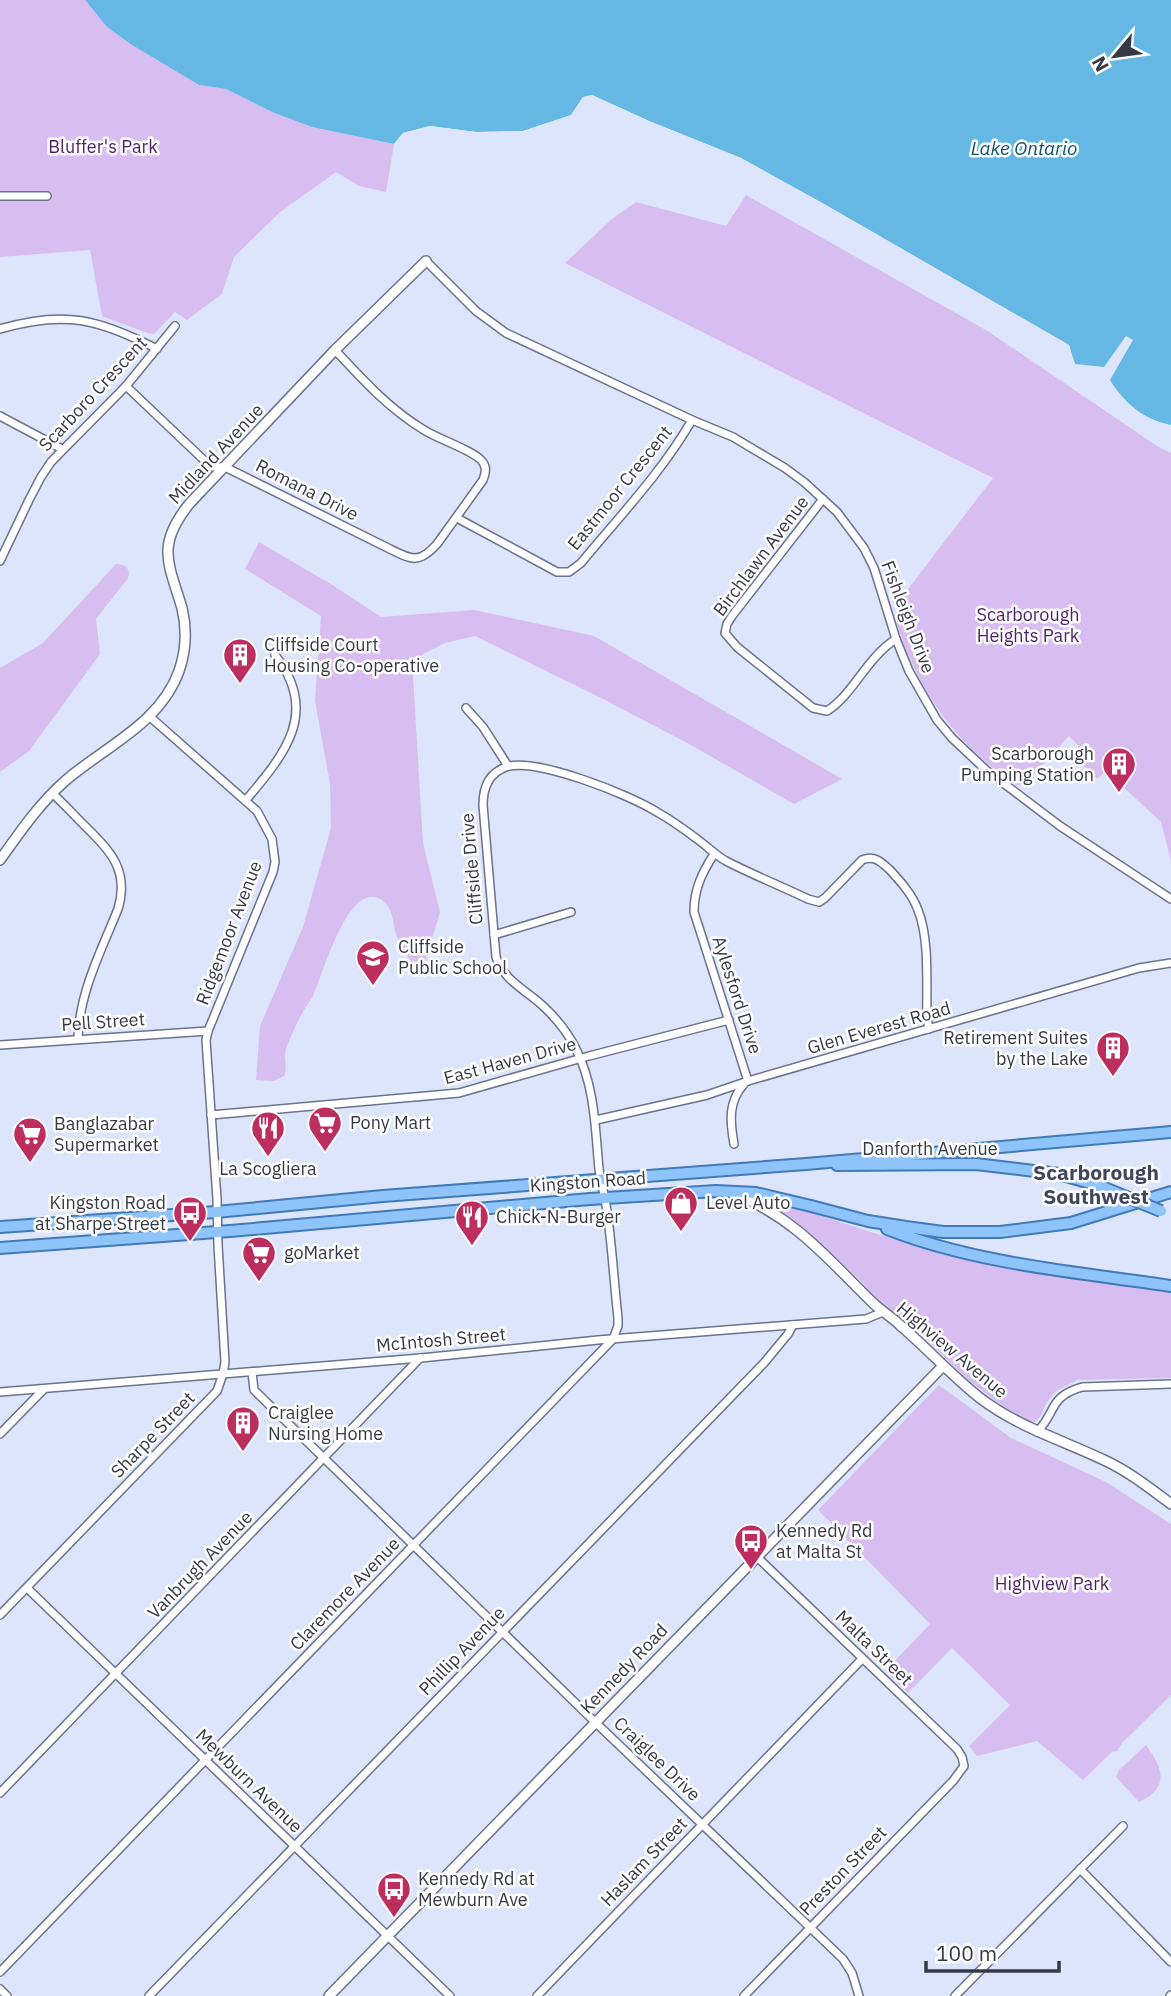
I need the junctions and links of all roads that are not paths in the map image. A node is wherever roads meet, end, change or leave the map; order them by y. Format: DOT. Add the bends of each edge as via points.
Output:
graph roads {
  1 [pos="0,195"];
  2 [pos="47,196"];
  3 [pos="425,261"];
  4 [pos="175,326"];
  5 [pos="0,329"];
  6 [pos="157,349"];
  7 [pos="335,350"];
  8 [pos="126,386"];
  9 [pos="0,415"];
  10 [pos="692,420"];
  11 [pos="62,449"];
  12 [pos="225,467"];
  13 [pos="823,499"];
  14 [pos="457,518"];
  15 [pos="0,561"];
  16 [pos="896,639"];
  17 [pos="275,655"];
  18 [pos="466,708"];
  19 [pos="149,716"];
  20 [pos="508,766"];
  21 [pos="52,793"];
  22 [pos="246,800"];
  23 [pos="714,854"];
  24 [pos="0,860"];
  25 [pos="1171,899"];
  26 [pos="571,912"];
  27 [pos="494,935"];
  28 [pos="1171,963"];
  29 [pos="729,1020"];
  30 [pos="929,1029"];
  31 [pos="208,1031"];
  32 [pos="78,1039"];
  33 [pos="0,1045"];
  34 [pos="580,1059"];
  35 [pos="748,1081"];
  36 [pos="211,1115"];
  37 [pos="596,1120"];
  38 [pos="1171,1132"];
  39 [pos="734,1144"];
  40 [pos="806,1164"];
  41 [pos="601,1179"];
  42 [pos="1171,1192"];
  43 [pos="733,1193"];
  44 [pos="604,1198"];
  45 [pos="216,1212"];
  46 [pos="1166,1213"];
  47 [pos="868,1221"];
  48 [pos="0,1227"];
  49 [pos="218,1232"];
  50 [pos="0,1248"];
  51 [pos="1171,1286"];
  52 [pos="883,1312"];
  53 [pos="793,1325"];
  54 [pos="613,1339"];
  55 [pos="421,1358"];
  56 [pos="943,1366"];
  57 [pos="252,1372"];
  58 [pos="223,1374"];
  59 [pos="1171,1384"];
  60 [pos="44,1388"];
  61 [pos="0,1392"];
  62 [pos="1037,1432"];
  63 [pos="0,1434"];
  64 [pos="324,1459"];
  65 [pos="1171,1504"];
  66 [pos="414,1546"];
  67 [pos="756,1556"];
  68 [pos="27,1588"];
  69 [pos="0,1615"];
  70 [pos="502,1632"];
  71 [pos="862,1659"];
  72 [pos="116,1674"];
  73 [pos="595,1722"];
  74 [pos="205,1760"];
  75 [pos="964,1766"];
  76 [pos="0,1793"];
  77 [pos="702,1825"];
  78 [pos="1123,1826"];
  79 [pos="295,1846"];
  80 [pos="1080,1870"];
  81 [pos="809,1928"];
  82 [pos="387,1936"];
  83 [pos="1171,1962"];
  84 [pos="0,1972"];
  85 [pos="0,1990"];
  86 [pos="7,1996"];
  87 [pos="149,1996"];
  88 [pos="329,1996"];
  89 [pos="450,1996"];
  90 [pos="537,1996"];
  91 [pos="744,1996"];
  92 [pos="859,1996"];
  93 [pos="955,1996"];
  1 -- 2 [label="street"];
  3 -- 7 [label="street, Midland Avenue"];
  3 -- 10 [label="street, Fishleigh Drive" via="506,333"];
  4 -- 6 [label="street, Scarboro Crescent"];
  5 -- 6 [label="street" via="35,320 79,319"];
  6 -- 8 [label="street, Scarboro Crescent"];
  7 -- 12 [label="street, Midland Avenue"];
  7 -- 14 [label="street" via="398,413 484,462 483,480"];
  8 -- 11 [label="street, Scarboro Crescent"];
  8 -- 12 [label="street, Romana Drive" via="207,463"];
  9 -- 11 [label="street"];
  10 -- 13 [label="street, Fishleigh Drive" via="768,457"];
  10 -- 14 [label="street, Eastmoor Crescent" via="649,482 569,572 557,572"];
  11 -- 15 [label="street, Scarboro Crescent" via="41,477"];
  12 -- 14 [label="street, Romana Drive" via="410,559 429,552"];
  12 -- 19 [label="street, Midland Avenue" via="190,503 169,541 168,566 182,610 184,648 172,688"];
  13 -- 16 [label="street, Fishleigh Drive" via="864,548"];
  13 -- 16 [label="street, Birchlawn Avenue" via="732,616 725,633 813,708 827,711 883,647"];
  16 -- 25 [label="street, Fishleigh Drive" via="937,720 967,754 1060,826"];
  17 -- 22 [label="street" via="290,675 295,717 279,760"];
  18 -- 20 [label="street"];
  19 -- 21 [label="street, Midland Avenue"];
  19 -- 22 [label="street, Ridgemoor Avenue"];
  20 -- 23 [label="street" via="549,770 625,794 678,825"];
  20 -- 27 [label="street, Cliffside Drive" via="487,782 483,797"];
  21 -- 24 [label="street, Midland Avenue"];
  21 -- 32 [label="street" via="112,855 121,882 118,909 81,1004"];
  22 -- 31 [label="street, Ridgemoor Avenue" via="272,839 275,862"];
  23 -- 29 [label="street, Aylesford Drive" via="700,877 694,912"];
  23 -- 30 [label="street" via="819,902 862,860 877,859 903,884 919,910"];
  26 -- 27 [label="street"];
  27 -- 34 [label="street, Cliffside Drive" via="496,957 504,972 561,1024"];
  28 -- 30 [label="street, Glen Everest Road" via="1139,968"];
  29 -- 34 [label="street, East Haven Drive"];
  29 -- 35 [label="street, Aylesford Drive"];
  30 -- 35 [label="street, Glen Everest Road"];
  31 -- 32 [label="street, Pell Street"];
  31 -- 36 [label="street, Ridgemoor Avenue" via="205,1050"];
  32 -- 33 [label="street, Pell Street"];
  34 -- 36 [label="street, East Haven Drive" via="459,1093"];
  34 -- 37 [label="street, Cliffside Drive"];
  35 -- 37 [label="street, Glen Everest Road"];
  35 -- 39 [label="street, Aylesford Drive" via="730,1111"];
  36 -- 45 [label="street, Ridgemoor Avenue"];
  37 -- 41 [label="street, Cliffside Drive"];
  38 -- 40 [label="main road, Kingston Road"];
  40 -- 41 [label="main road, Kingston Road"];
  40 -- 46 [label="main road, Danforth Avenue, bridge" via="975,1164 1059,1174"];
  41 -- 44 [label="street, Cliffside Drive"];
  41 -- 45 [label="main road, Kingston Road"];
  42 -- 47 [label="main road, Kingston Road" via="1071,1223 1000,1232 943,1232"];
  43 -- 44 [label="main road, Kingston Road"];
  43 -- 47 [label="main road, Kingston Road" via="756,1193"];
  43 -- 52 [label="street, Highview Avenue" via="781,1218 817,1246"];
  44 -- 49 [label="main road, Kingston Road"];
  44 -- 54 [label="street" via="618,1318"];
  45 -- 48 [label="main road, Kingston Road"];
  45 -- 49 [label="street, Ridgemoor Avenue"];
  47 -- 51 [label="main road" via="974,1255"];
  49 -- 50 [label="main road, Kingston Road"];
  49 -- 58 [label="street"];
  52 -- 53 [label="street, McIntosh Street" via="866,1319"];
  52 -- 56 [label="street, Highview Avenue"];
  53 -- 54 [label="street, McIntosh Street"];
  53 -- 70 [label="street, Phillip Avenue" via="764,1363"];
  54 -- 55 [label="street, McIntosh Street"];
  54 -- 66 [label="street, Claremore Avenue"];
  55 -- 57 [label="street, McIntosh Street"];
  55 -- 64 [label="street, Vanbrugh Avenue"];
  56 -- 62 [label="street, Highview Avenue" via="980,1398"];
  56 -- 67 [label="street, Kennedy Road"];
  57 -- 58 [label="street, McIntosh Street"];
  57 -- 64 [label="street, Craiglee Drive" via="254,1390"];
  58 -- 60 [label="street, McIntosh Street"];
  58 -- 68 [label="street, Sharpe Street" via="217,1391"];
  59 -- 62 [label="street" via="1069,1391"];
  60 -- 61 [label="street, McIntosh Street"];
  60 -- 63 [label="street"];
  62 -- 65 [label="street, Highview Avenue" via="1107,1461"];
  64 -- 66 [label="street, Craiglee Drive"];
  64 -- 72 [label="street, Vanbrugh Avenue"];
  66 -- 70 [label="street, Craiglee Drive"];
  66 -- 74 [label="street, Claremore Avenue"];
  67 -- 71 [label="street, Malta Street"];
  67 -- 73 [label="street, Kennedy Road"];
  68 -- 69 [label="street, Sharpe Street"];
  68 -- 72 [label="street, Mewburn Avenue"];
  70 -- 73 [label="street, Craiglee Drive"];
  70 -- 79 [label="street, Phillip Avenue"];
  71 -- 75 [label="street, Malta Street" via="957,1749"];
  71 -- 77 [label="street, Haslam Street"];
  72 -- 74 [label="street, Mewburn Avenue"];
  72 -- 76 [label="street, Vanbrugh Avenue"];
  73 -- 77 [label="street, Craiglee Drive"];
  73 -- 82 [label="street, Kennedy Road"];
  74 -- 79 [label="street, Mewburn Avenue"];
  74 -- 84 [label="street, Claremore Avenue"];
  75 -- 81 [label="street, Preston Street"];
  77 -- 81 [label="street, Craiglee Drive"];
  77 -- 90 [label="street, Haslam Street"];
  78 -- 80 [label="street"];
  79 -- 82 [label="street, Mewburn Avenue"];
  79 -- 87 [label="street, Phillip Avenue"];
  80 -- 83 [label="street"];
  80 -- 93 [label="street"];
  81 -- 91 [label="street, Preston Street"];
  81 -- 92 [label="street, Craiglee Drive" via="843,1959"];
  82 -- 88 [label="street, Kennedy Road"];
  82 -- 89 [label="street, Mewburn Avenue"];
  85 -- 86 [label="street"];
}
